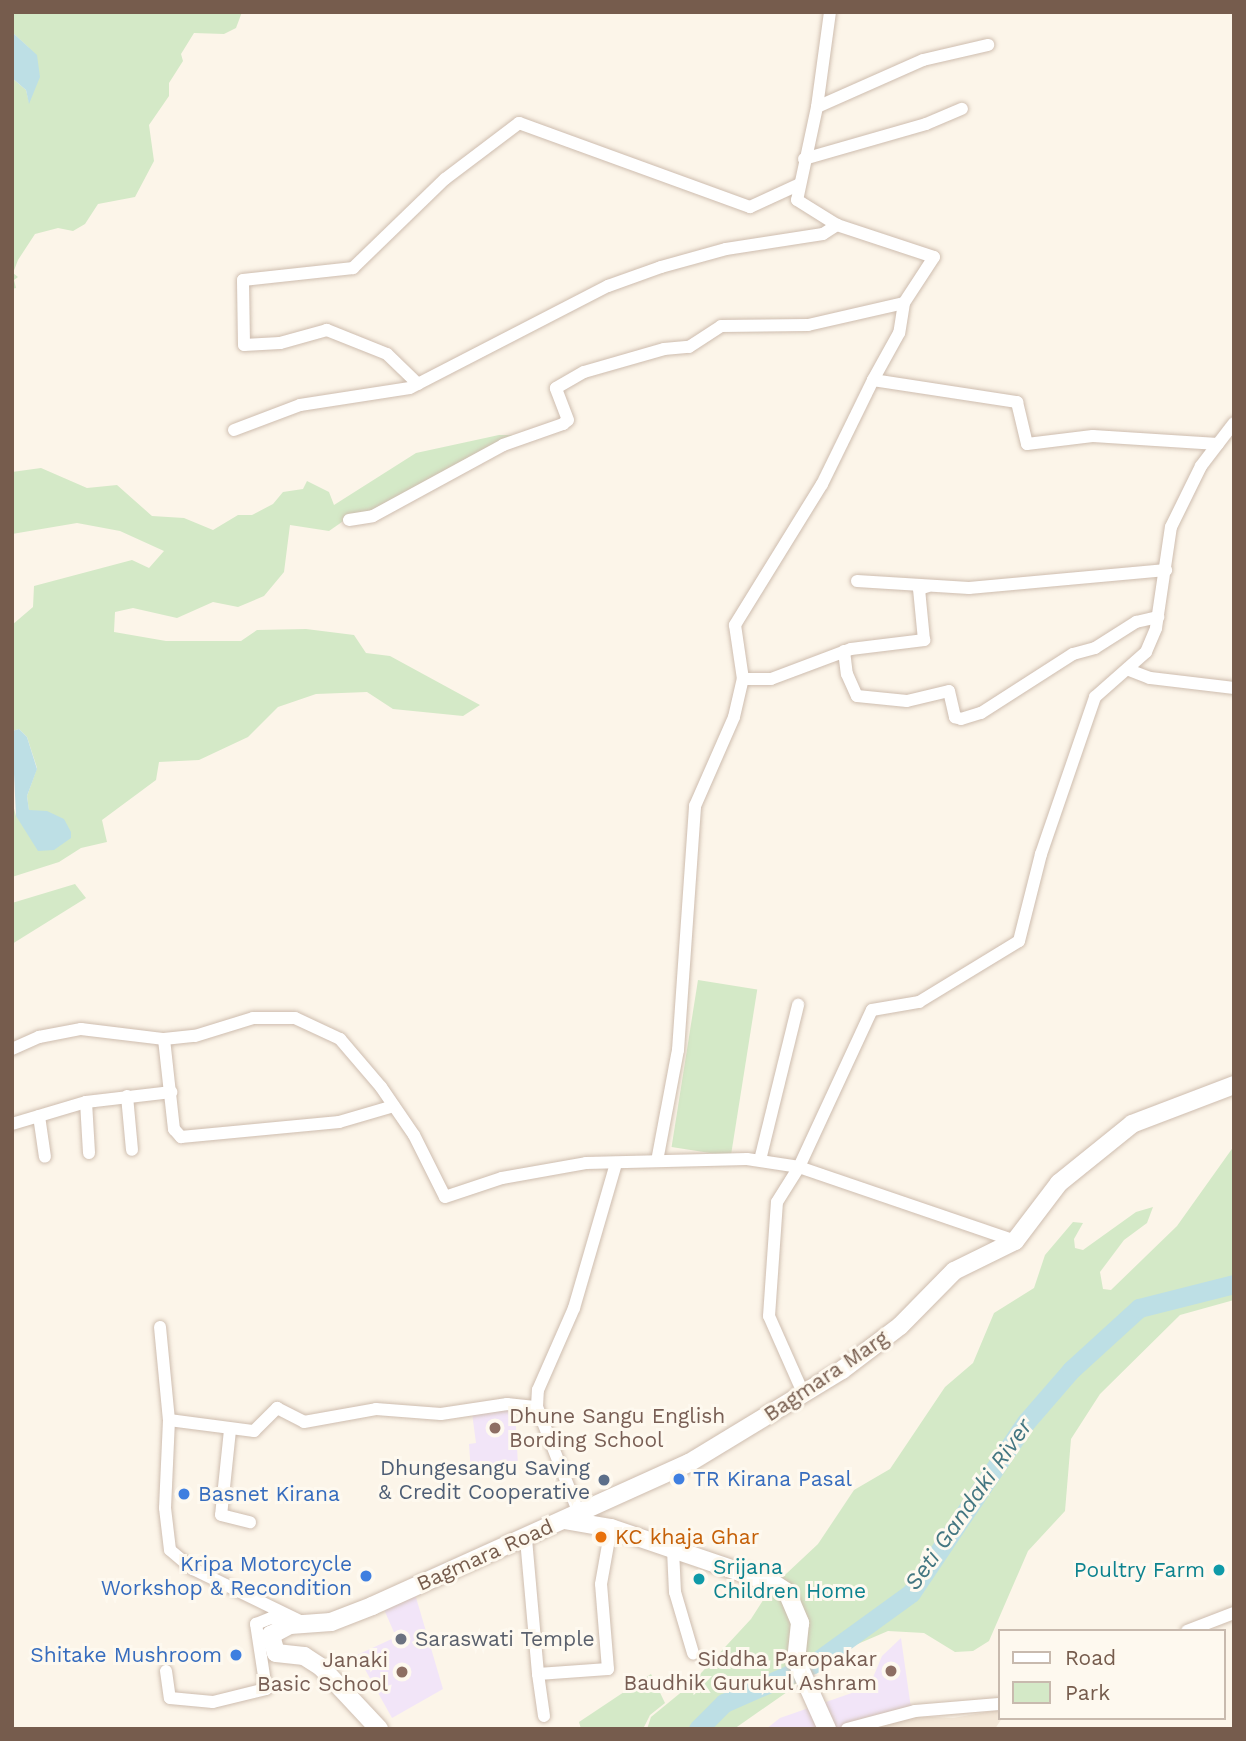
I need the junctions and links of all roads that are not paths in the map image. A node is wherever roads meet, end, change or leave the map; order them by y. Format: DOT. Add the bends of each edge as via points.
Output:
graph roads {
  1 [pos="830,12"];
  2 [pos="988,45"];
  3 [pos="817,107"];
  4 [pos="962,109"];
  5 [pos="804,159"];
  6 [pos="800,184"];
  7 [pos="837,225"];
  8 [pos="904,303"];
  9 [pos="873,380"];
  10 [pos="418,384"];
  11 [pos="1234,422"];
  12 [pos="234,430"];
  13 [pos="1218,444"];
  14 [pos="349,520"];
  15 [pos="1166,570"];
  16 [pos="857,582"];
  17 [pos="928,586"];
  18 [pos="1158,617"];
  19 [pos="844,651"];
  20 [pos="1129,670"];
  21 [pos="743,679"];
  22 [pos="1234,688"];
  23 [pos="799,1005"];
  24 [pos="164,1039"];
  25 [pos="12,1049"];
  26 [pos="1234,1085"];
  27 [pos="171,1092"];
  28 [pos="127,1096"];
  29 [pos="86,1102"];
  30 [pos="394,1106"];
  31 [pos="39,1116"];
  32 [pos="12,1124"];
  33 [pos="132,1150"];
  34 [pos="89,1153"];
  35 [pos="46,1157"];
  36 [pos="760,1160"];
  37 [pos="657,1161"];
  38 [pos="616,1163"];
  39 [pos="799,1167"];
  40 [pos="1015,1241"];
  41 [pos="160,1326"];
  42 [pos="804,1395"];
  43 [pos="537,1407"];
  44 [pos="169,1420"];
  45 [pos="229,1430"];
  46 [pos="571,1516"];
  47 [pos="250,1522"];
  48 [pos="611,1528"];
  49 [pos="526,1539"];
  50 [pos="673,1550"];
  51 [pos="1234,1612"];
  52 [pos="305,1624"];
  53 [pos="1192,1629"];
  54 [pos="693,1653"];
  55 [pos="166,1671"];
  56 [pos="538,1674"];
  57 [pos="998,1704"];
  58 [pos="544,1716"];
  59 [pos="379,1729"];
  60 [pos="827,1729"];
  61 [pos="847,1729"];
  1 -- 3 [label="street"];
  2 -- 3 [label="street" via="923,60"];
  3 -- 5 [label="street"];
  4 -- 5 [label="street"];
  5 -- 6 [label="street"];
  6 -- 7 [label="street" via="797,200"];
  6 -- 10 [label="street" via="750,207 519,123 445,179 353,268 243,281 244,345 280,343 327,330 387,354"];
  7 -- 8 [label="street" via="934,257"];
  7 -- 10 [label="street" via="823,233 726,249 608,286"];
  8 -- 9 [label="street" via="899,333"];
  8 -- 14 [label="street" via="808,325 720,326 689,347 664,349 584,372 556,388 568,420 563,424 503,444 373,516"];
  9 -- 13 [label="street" via="1017,402 1027,443 1093,436"];
  9 -- 21 [label="street" via="822,484 735,625"];
  10 -- 12 [label="street" via="300,405"];
  11 -- 13 [label="street"];
  13 -- 15 [label="street" via="1182,499 1171,527"];
  15 -- 17 [label="street" via="1014,586"];
  15 -- 18 [label="street"];
  16 -- 17 [label="street"];
  17 -- 19 [label="street" via="919,589 924,640"];
  18 -- 19 [label="street" via="1136,622 1096,648 1073,654 997,704 961,719 955,717 949,691 907,701 857,696 849,682"];
  18 -- 20 [label="street" via="1146,652"];
  19 -- 21 [label="street" via="771,679"];
  20 -- 22 [label="street" via="1150,678"];
  20 -- 39 [label="street" via="1096,697 1041,854 1018,941 919,1002 872,1010"];
  21 -- 37 [label="street" via="734,717 695,806 678,1050"];
  23 -- 36 [label="street"];
  24 -- 25 [label="street" via="81,1030 39,1037"];
  24 -- 27 [label="street"];
  24 -- 30 [label="street" via="195,1036 253,1018 295,1018 340,1039"];
  26 -- 40 [label="main road, Bagmara Marg" via="1132,1125 1059,1184"];
  27 -- 28 [label="street"];
  27 -- 30 [label="street" via="174,1129 181,1137 339,1122"];
  28 -- 29 [label="street"];
  28 -- 33 [label="street"];
  29 -- 31 [label="street"];
  29 -- 34 [label="street"];
  30 -- 38 [label="street" via="445,1197 544,1170"];
  31 -- 32 [label="street"];
  31 -- 35 [label="street"];
  36 -- 37 [label="street"];
  36 -- 39 [label="street"];
  37 -- 38 [label="street"];
  38 -- 43 [label="street" via="574,1308 538,1390"];
  39 -- 40 [label="street"];
  39 -- 42 [label="street" via="777,1202 769,1316"];
  40 -- 42 [label="main road, Bagmara Marg" via="954,1271 900,1326"];
  41 -- 44 [label="street"];
  42 -- 46 [label="main road, Bagmara Marg" via="689,1463"];
  43 -- 45 [label="street" via="507,1404 441,1414 376,1409 304,1422 277,1408 258,1429"];
  43 -- 46 [label="street"];
  44 -- 45 [label="street"];
  44 -- 52 [label="street" via="165,1508 170,1550 193,1569"];
  45 -- 47 [label="street" via="222,1515"];
  46 -- 48 [label="main road"];
  46 -- 49 [label="main road, Bagmara Road"];
  48 -- 50 [label="main road"];
  48 -- 56 [label="street" via="601,1584 608,1669"];
  49 -- 52 [label="main road, Bagmara Road" via="331,1622"];
  49 -- 56 [label="street"];
  50 -- 54 [label="street" via="675,1592"];
  50 -- 60 [label="main road" via="773,1583 787,1592 800,1623 796,1660"];
  51 -- 53 [label="street"];
  52 -- 55 [label="street" via="271,1618 256,1624 266,1689 214,1702 170,1698"];
  52 -- 59 [label="main road" via="271,1635 271,1649 304,1657 321,1667"];
  56 -- 58 [label="street"];
  57 -- 61 [label="street" via="915,1711"];
}
